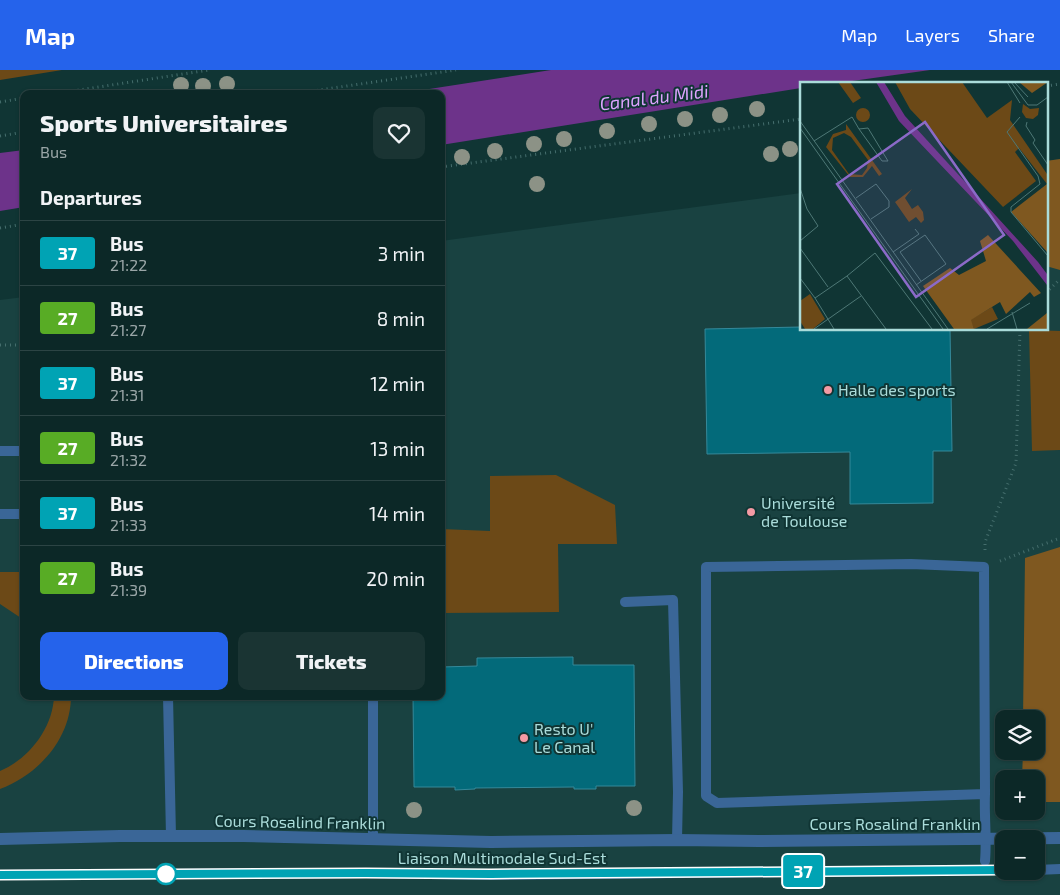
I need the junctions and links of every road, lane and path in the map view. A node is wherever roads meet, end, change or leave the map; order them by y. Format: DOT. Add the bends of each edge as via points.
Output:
graph roads {
  1 [pos="210,70"];
  2 [pos="456,70"];
  3 [pos="78,90"];
  4 [pos="319,90"];
  5 [pos="20,99"];
  6 [pos="0,102"];
  7 [pos="800,119"];
  8 [pos="20,133"];
  9 [pos="0,136"];
  10 [pos="445,166"];
  11 [pos="20,225"];
  12 [pos="0,228"];
  13 [pos="1060,279"];
  14 [pos="1048,291"];
  15 [pos="1020,330"];
  16 [pos="0,345"];
  17 [pos="20,345"];
  18 [pos="0,451"];
  19 [pos="20,451"];
  20 [pos="0,514"];
  21 [pos="20,514"];
  22 [pos="1060,538"];
  23 [pos="984,567"];
  24 [pos="625,602"];
  25 [pos="168,700"];
  26 [pos="373,700"];
  27 [pos="985,794"];
  28 [pos="171,836"];
  29 [pos="1060,838"];
  30 [pos="0,839"];
  31 [pos="373,839"];
  32 [pos="987,839"];
  33 [pos="677,840"];
  34 [pos="986,861"];
  35 [pos="1060,869"];
  36 [pos="995,870"];
  37 [pos="1045,870"];
  38 [pos="0,875"];
  1 -- 3 [label="path"];
  2 -- 4 [label="path"];
  5 -- 6 [label="path"];
  7 -- 10 [label="path"];
  8 -- 9 [label="path"];
  11 -- 12 [label="path"];
  13 -- 14 [label="path"];
  15 -- 23 [label="path" via="1016,463 985,542"];
  16 -- 17 [label="path"];
  18 -- 19 [label="lane"];
  20 -- 21 [label="lane"];
  22 -- 23 [label="path"];
  23 -- 27 [label="lane"];
  23 -- 27 [label="lane" via="910,564 706,567 706,796 717,803"];
  24 -- 33 [label="lane" via="673,600"];
  25 -- 28 [label="lane"];
  26 -- 31 [label="lane"];
  27 -- 32 [label="lane"];
  28 -- 30 [label="street, Cours Rosalind Franklin"];
  28 -- 31 [label="street, Cours Rosalind Franklin"];
  29 -- 32 [label="street, Cours Rosalind Franklin"];
  31 -- 33 [label="street, Cours Rosalind Franklin" via="491,842"];
  32 -- 33 [label="street, Cours Rosalind Franklin"];
  32 -- 34 [label="lane"];
  35 -- 37 [label="lane"];
  36 -- 38 [label="lane, Liaison Multimodale Sud-Est"];
}
